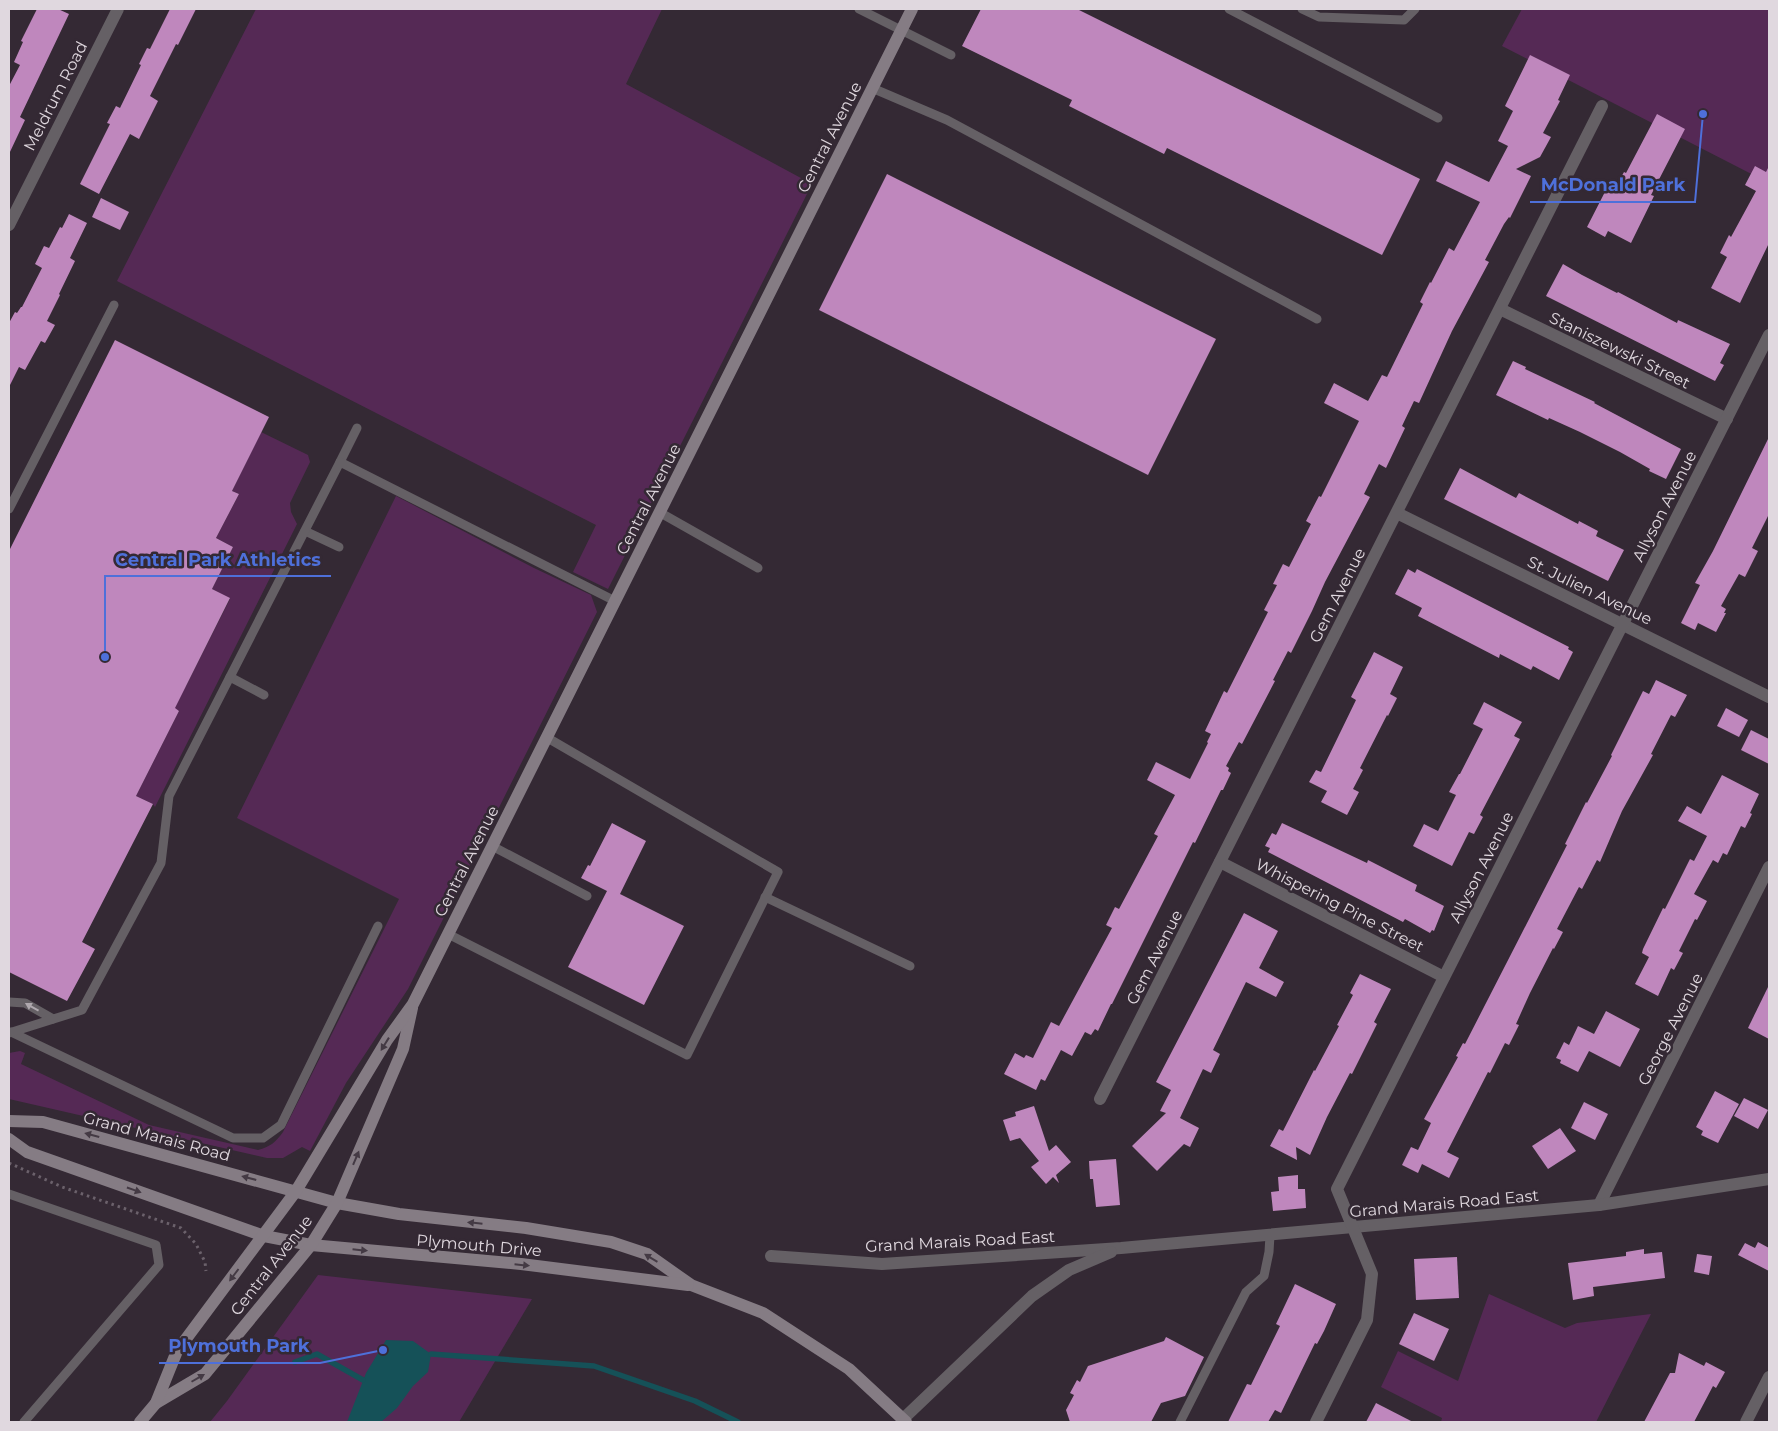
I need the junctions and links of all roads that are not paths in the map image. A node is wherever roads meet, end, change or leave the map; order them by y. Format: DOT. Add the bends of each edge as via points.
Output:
graph roads {
  1 [pos="118,9"];
  2 [pos="860,9"];
  3 [pos="912,9"];
  4 [pos="1229,9"];
  5 [pos="1302,9"];
  6 [pos="1415,9"];
  7 [pos="901,31"];
  8 [pos="951,55"];
  9 [pos="872,88"];
  10 [pos="1602,106"];
  11 [pos="1438,118"];
  12 [pos="9,226"];
  13 [pos="114,305"];
  14 [pos="1500,309"];
  15 [pos="1317,319"];
  16 [pos="1769,335"];
  17 [pos="1726,419"];
  18 [pos="357,428"];
  19 [pos="340,462"];
  20 [pos="9,509"];
  21 [pos="660,512"];
  22 [pos="1397,513"];
  23 [pos="305,531"];
  24 [pos="339,547"];
  25 [pos="758,568"];
  26 [pos="614,601"];
  27 [pos="1622,625"];
  28 [pos="230,677"];
  29 [pos="264,695"];
  30 [pos="1769,697"];
  31 [pos="546,737"];
  32 [pos="492,846"];
  33 [pos="1220,862"];
  34 [pos="1769,867"];
  35 [pos="587,896"];
  36 [pos="765,897"];
  37 [pos="378,926"];
  38 [pos="448,934"];
  39 [pos="910,966"];
  40 [pos="1444,977"];
  41 [pos="9,1002"];
  42 [pos="413,1004"];
  43 [pos="53,1019"];
  44 [pos="10,1032"];
  45 [pos="1100,1100"];
  46 [pos="9,1120"];
  47 [pos="9,1139"];
  48 [pos="1769,1180"];
  49 [pos="296,1191"];
  50 [pos="9,1194"];
  51 [pos="337,1203"];
  52 [pos="1599,1205"];
  53 [pos="1352,1227"];
  54 [pos="1270,1235"];
  55 [pos="264,1236"];
  56 [pos="311,1245"];
  57 [pos="1120,1248"];
  58 [pos="771,1256"];
  59 [pos="691,1285"];
  60 [pos="1769,1377"];
  61 [pos="156,1402"];
  62 [pos="905,1421"];
  63 [pos="24,1422"];
  64 [pos="140,1422"];
  65 [pos="1180,1422"];
  66 [pos="1316,1422"];
  67 [pos="1746,1422"];
  1 -- 12 [label="street, Meldrum Road"];
  2 -- 7 [label="lane"];
  3 -- 7 [label="street, Central Avenue"];
  4 -- 11 [label="lane"];
  5 -- 6 [label="lane" via="1319,17 1404,20"];
  7 -- 8 [label="lane"];
  7 -- 9 [label="street, Central Avenue"];
  9 -- 15 [label="lane" via="948,120"];
  9 -- 21 [label="street, Central Avenue"];
  10 -- 14 [label="street, Gem Avenue"];
  13 -- 20 [label="lane"];
  14 -- 17 [label="street, Staniszewski Street"];
  14 -- 22 [label="street, Gem Avenue"];
  16 -- 17 [label="street, Allyson Avenue"];
  17 -- 27 [label="street, Allyson Avenue"];
  18 -- 19 [label="lane"];
  19 -- 23 [label="lane"];
  19 -- 26 [label="lane"];
  21 -- 25 [label="lane"];
  21 -- 26 [label="street, Central Avenue"];
  22 -- 27 [label="street, St. Julien Avenue"];
  22 -- 33 [label="street, Gem Avenue"];
  23 -- 24 [label="lane"];
  23 -- 28 [label="lane"];
  26 -- 31 [label="street, Central Avenue"];
  27 -- 30 [label="street, St. Julien Avenue"];
  27 -- 40 [label="street, Allyson Avenue"];
  28 -- 29 [label="lane"];
  28 -- 43 [label="lane" via="169,796 161,863 82,1010"];
  31 -- 32 [label="street, Central Avenue"];
  31 -- 36 [label="lane" via="778,872"];
  32 -- 35 [label="lane"];
  32 -- 38 [label="street, Central Avenue"];
  33 -- 40 [label="street, Whispering Pine Street"];
  33 -- 45 [label="street, Gem Avenue"];
  34 -- 52 [label="street, George Avenue"];
  36 -- 38 [label="lane" via="687,1055"];
  36 -- 39 [label="lane"];
  37 -- 44 [label="lane" via="281,1125 263,1138 233,1138"];
  38 -- 42 [label="street, Central Avenue"];
  40 -- 53 [label="street, Allyson Avenue" via="1337,1189"];
  43 -- 41 [label="lane, one-way" via="26,1003"];
  42 -- 49 [label="street, Central Avenue, one-way" via="387,1040"];
  51 -- 42 [label="street, Central Avenue, one-way" via="403,1049"];
  43 -- 44 [label="lane"];
  49 -- 46 [label="street, Grand Marais Road, one-way" via="43,1122"];
  47 -- 55 [label="street, one-way" via="26,1152"];
  48 -- 52 [label="street, Grand Marais Road East"];
  49 -- 51 [label="street, Plymouth Drive"];
  49 -- 55 [label="street, Central Avenue"];
  50 -- 63 [label="lane" via="156,1245 159,1265"];
  51 -- 56 [label="street, Central Avenue"];
  59 -- 51 [label="street, Plymouth Drive, one-way" via="647,1254 611,1242"];
  52 -- 53 [label="street, Grand Marais Road East"];
  53 -- 54 [label="street, Grand Marais Road East"];
  53 -- 66 [label="street, Allyson Avenue" via="1372,1274 1367,1320"];
  54 -- 57 [label="street, Grand Marais Road East"];
  54 -- 65 [label="lane" via="1264,1276 1246,1292"];
  55 -- 56 [label="street, Plymouth Drive"];
  55 -- 61 [label="street, Central Avenue, one-way" via="177,1351"];
  56 -- 59 [label="street, Plymouth Drive, one-way" via="521,1264"];
  61 -- 56 [label="street, Central Avenue, one-way" via="205,1374"];
  57 -- 58 [label="street, Grand Marais Road East" via="882,1264"];
  57 -- 62 [label="street, Grand Marais Road East" via="1069,1270 1032,1296"];
  59 -- 62 [label="street, Plymouth Drive" via="763,1313 849,1369"];
  60 -- 67 [label="street"];
  61 -- 64 [label="street, Central Avenue"];
}
